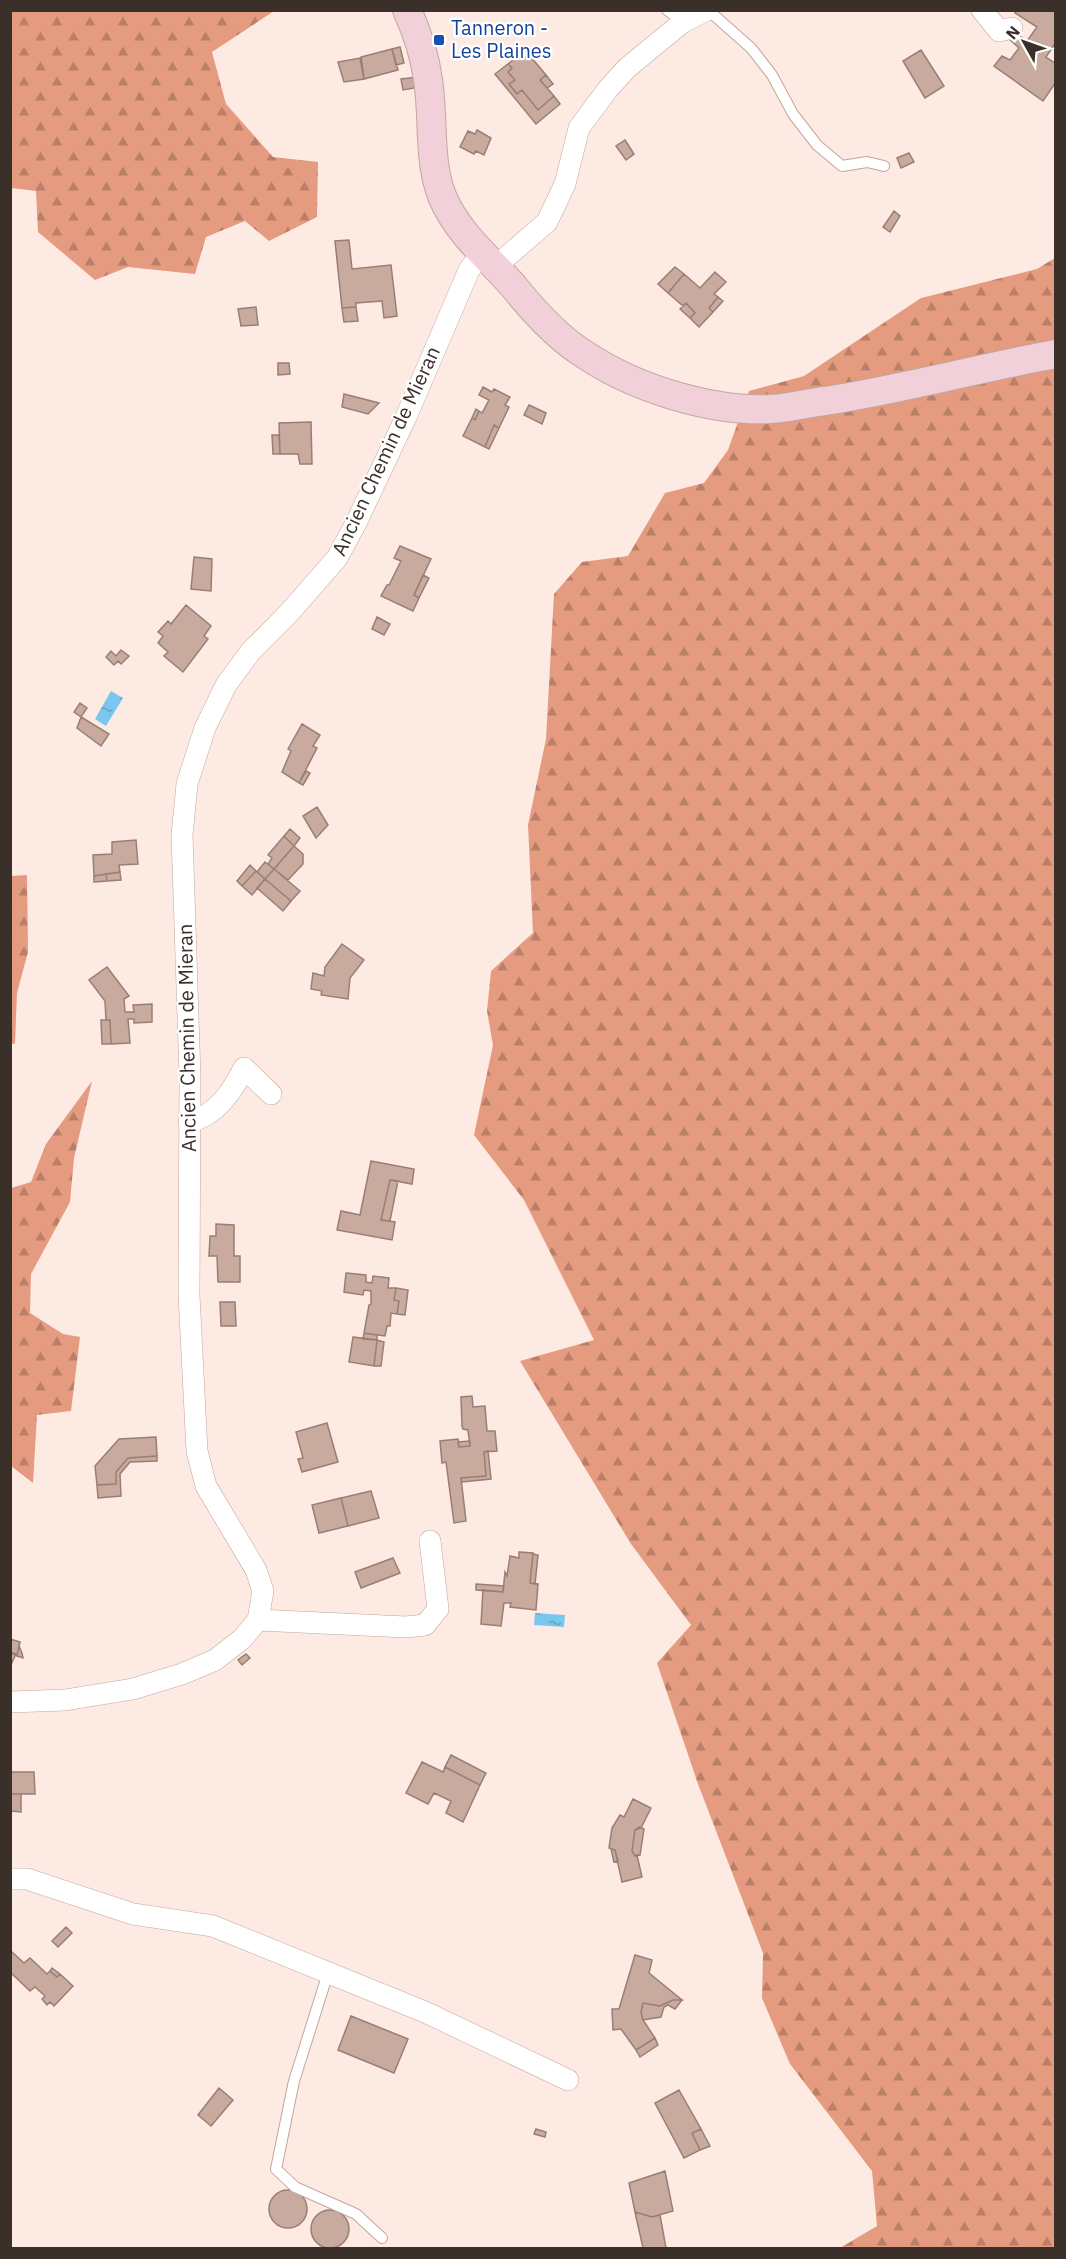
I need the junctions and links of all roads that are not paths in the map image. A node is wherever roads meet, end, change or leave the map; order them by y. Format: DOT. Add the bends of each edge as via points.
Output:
graph roads {
  1 [pos="707,10"];
  2 [pos="982,10"];
  3 [pos="414,14"];
  4 [pos="675,16"];
  5 [pos="1012,28"];
  6 [pos="884,166"];
  7 [pos="489,259"];
  8 [pos="1056,354"];
  9 [pos="271,1094"];
  10 [pos="189,1122"];
  11 [pos="430,1541"];
  12 [pos="258,1620"];
  13 [pos="10,1688"];
  14 [pos="20,1702"];
  15 [pos="10,1879"];
  16 [pos="328,1973"];
  17 [pos="568,2080"];
  18 [pos="382,2238"];
  1 -- 4 [label="street, Ancien Chemin de Mieran"];
  1 -- 6 [label="lane" via="751,48 817,145 842,166 867,162"];
  2 -- 5 [label="street" via="999,31"];
  3 -- 7 [label="street" via="428,79 442,196 462,231"];
  4 -- 7 [label="street, Ancien Chemin de Mieran" via="608,89 579,128 566,184 547,222"];
  7 -- 8 [label="street" via="550,326 586,356 628,378 713,406 771,409 879,393"];
  7 -- 10 [label="street, Ancien Chemin de Mieran" via="469,270 406,417 337,558 252,651 226,685 205,728 187,784 182,835"];
  9 -- 10 [label="street" via="244,1068 231,1093 201,1119"];
  10 -- 12 [label="street, Ancien Chemin de Mieran" via="189,1295 197,1451 206,1486 256,1570 263,1591"];
  11 -- 12 [label="street" via="438,1609 425,1625"];
  12 -- 14 [label="street" via="242,1639 214,1660 182,1674 133,1689 65,1700"];
  13 -- 14 [label="lane" via="27,1698"];
  15 -- 16 [label="street" via="27,1879 134,1914 213,1926"];
  16 -- 17 [label="street" via="424,2012"];
  16 -- 18 [label="lane" via="294,2081 276,2169 295,2187 356,2214"];
}
